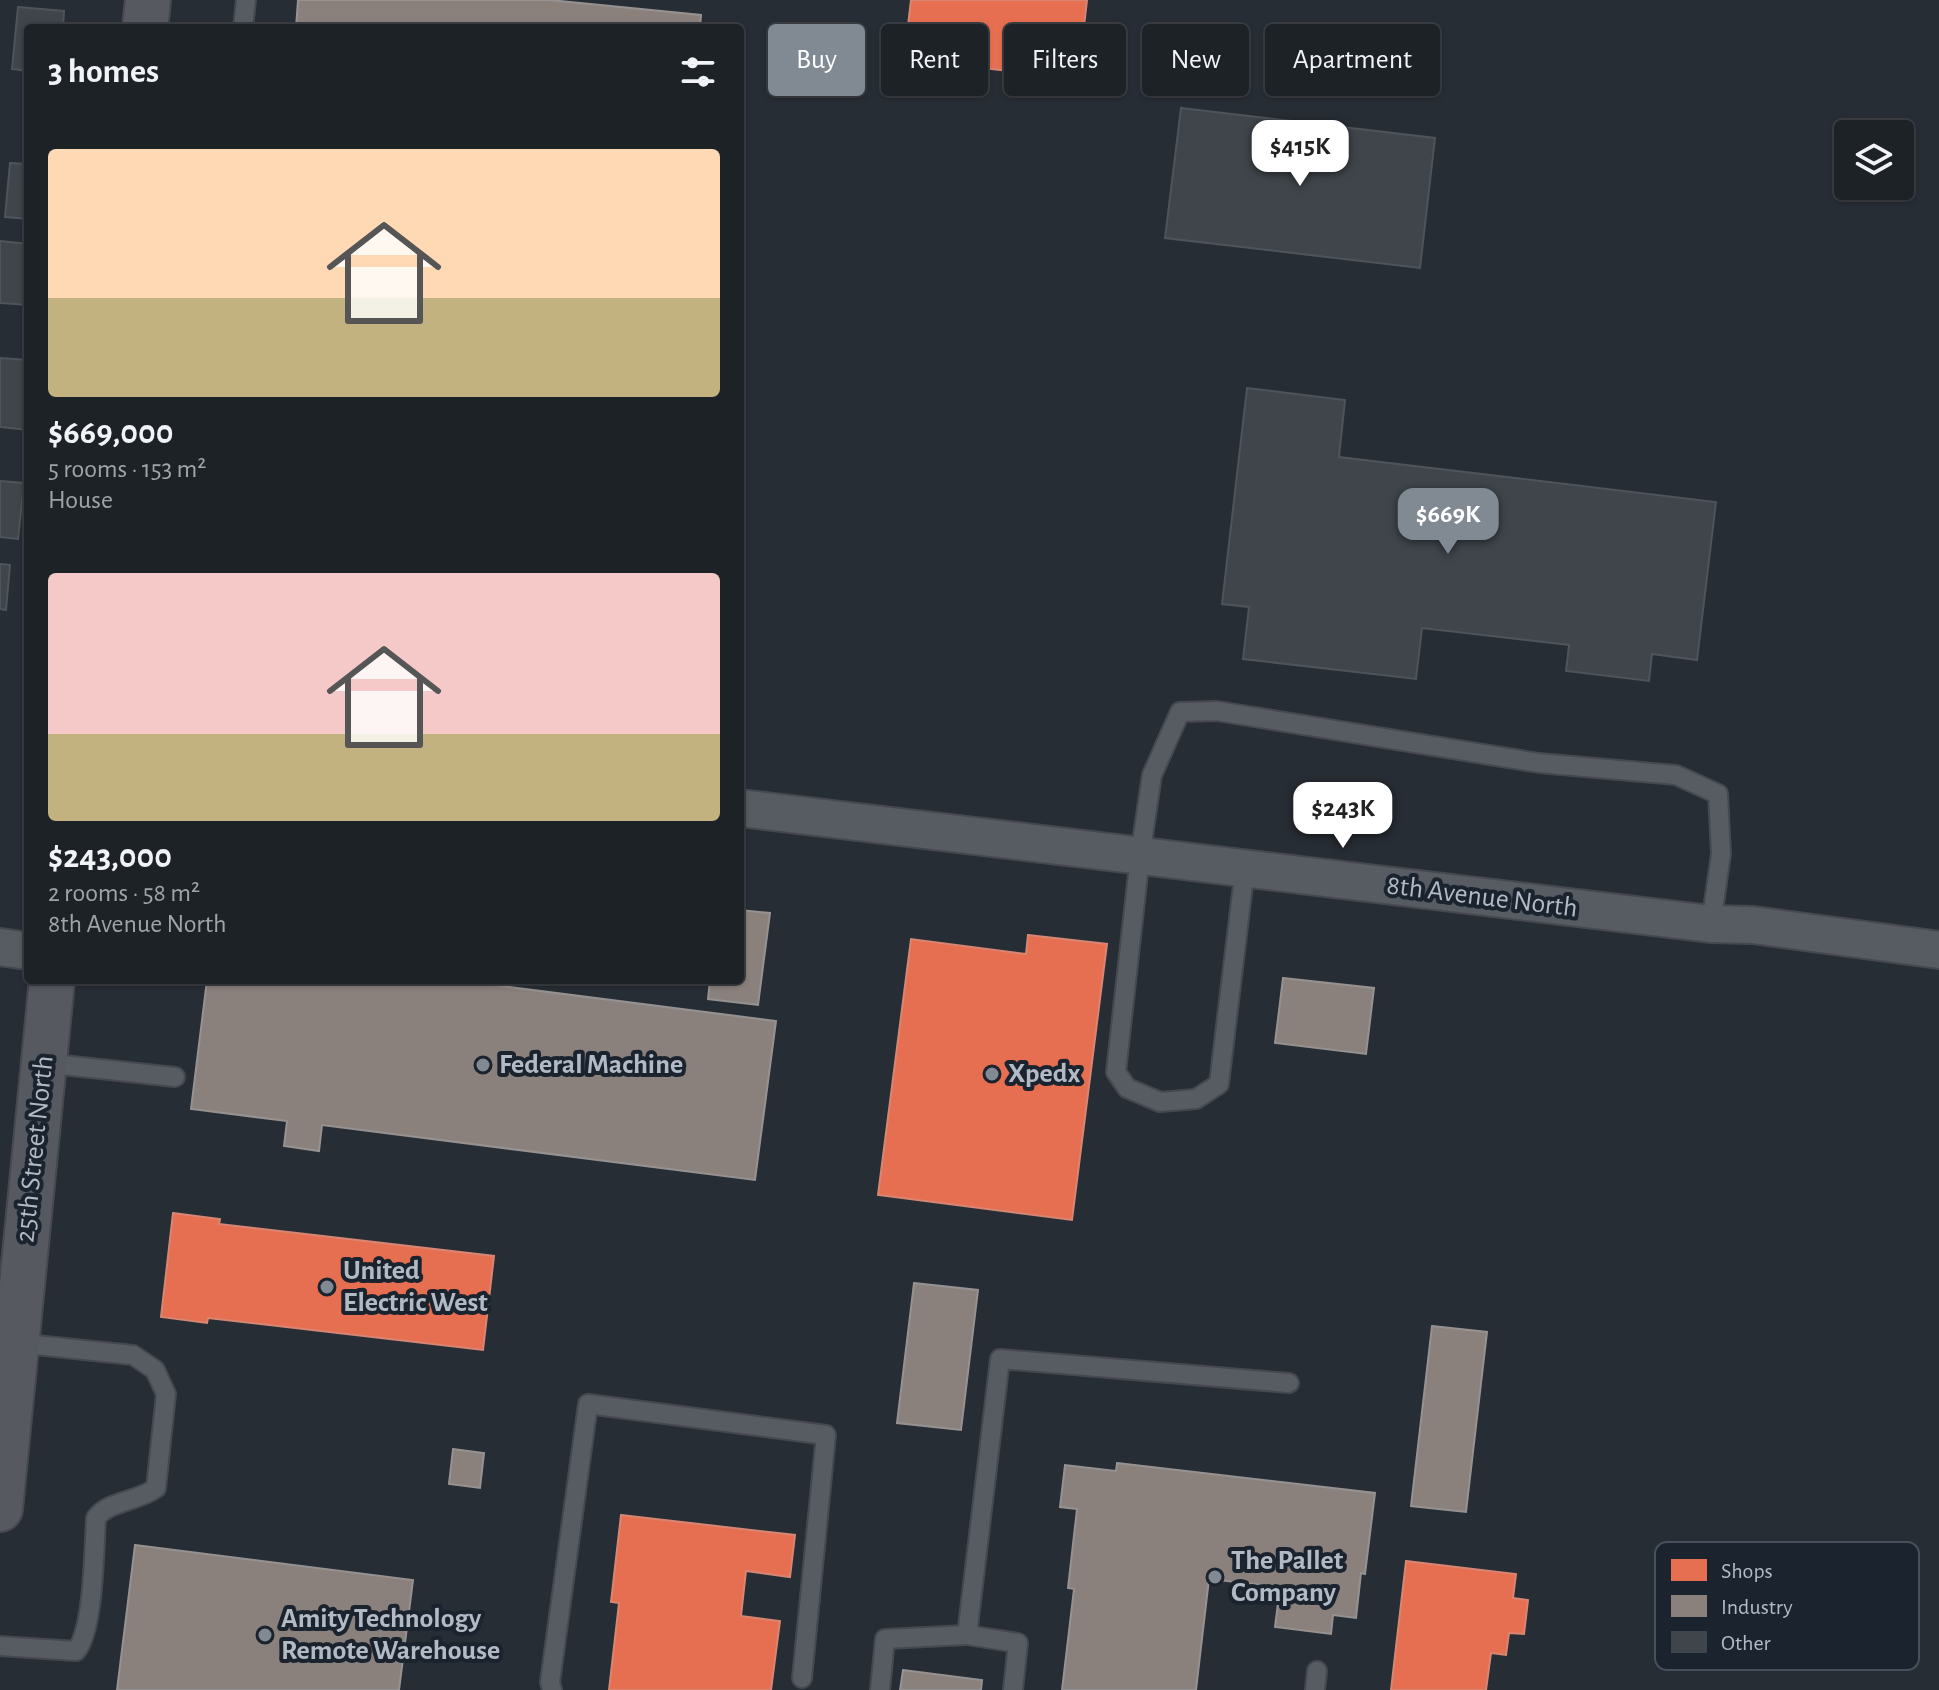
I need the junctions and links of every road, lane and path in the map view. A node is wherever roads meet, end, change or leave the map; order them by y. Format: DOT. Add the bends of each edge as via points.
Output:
graph roads {
  1 [pos="148,0"];
  2 [pos="246,0"];
  3 [pos="145,24"];
  4 [pos="243,24"];
  5 [pos="744,808"];
  6 [pos="1140,856"];
  7 [pos="1245,868"];
  8 [pos="1711,924"];
  9 [pos="0,947"];
  10 [pos="24,950"];
  11 [pos="1939,950"];
  12 [pos="52,984"];
  13 [pos="44,1063"];
  14 [pos="175,1077"];
  15 [pos="16,1343"];
  16 [pos="1289,1383"];
  17 [pos="0,1509"];
  18 [pos="967,1635"];
  19 [pos="0,1646"];
  20 [pos="1317,1671"];
  21 [pos="802,1678"];
  22 [pos="552,1690"];
  23 [pos="880,1690"];
  24 [pos="1013,1690"];
  25 [pos="1315,1690"];
  1 -- 3 [label="street"];
  2 -- 4 [label="lane"];
  5 -- 6 [label="street, 8th Avenue North"];
  6 -- 7 [label="street, 8th Avenue North"];
  6 -- 7 [label="lane" via="1116,1072 1127,1088 1160,1102 1196,1099 1219,1084"];
  6 -- 8 [label="lane" via="1152,775 1180,712 1217,711 1539,763 1676,775 1718,794 1721,854"];
  7 -- 8 [label="street, 8th Avenue North"];
  8 -- 11 [label="street, 8th Avenue North"];
  9 -- 10 [label="street"];
  12 -- 13 [label="street, 25th Street North"];
  13 -- 14 [label="lane"];
  13 -- 15 [label="street, 25th Street North"];
  15 -- 17 [label="street, 25th Street North"];
  15 -- 19 [label="lane" via="133,1355 155,1370 166,1394 156,1488 103,1508 96,1518 83,1643 76,1651"];
  16 -- 18 [label="lane" via="1000,1359"];
  18 -- 23 [label="lane" via="885,1639"];
  18 -- 24 [label="lane" via="1018,1643"];
  20 -- 25 [label="lane"];
  21 -- 22 [label="lane" via="826,1435 588,1404"];
}
